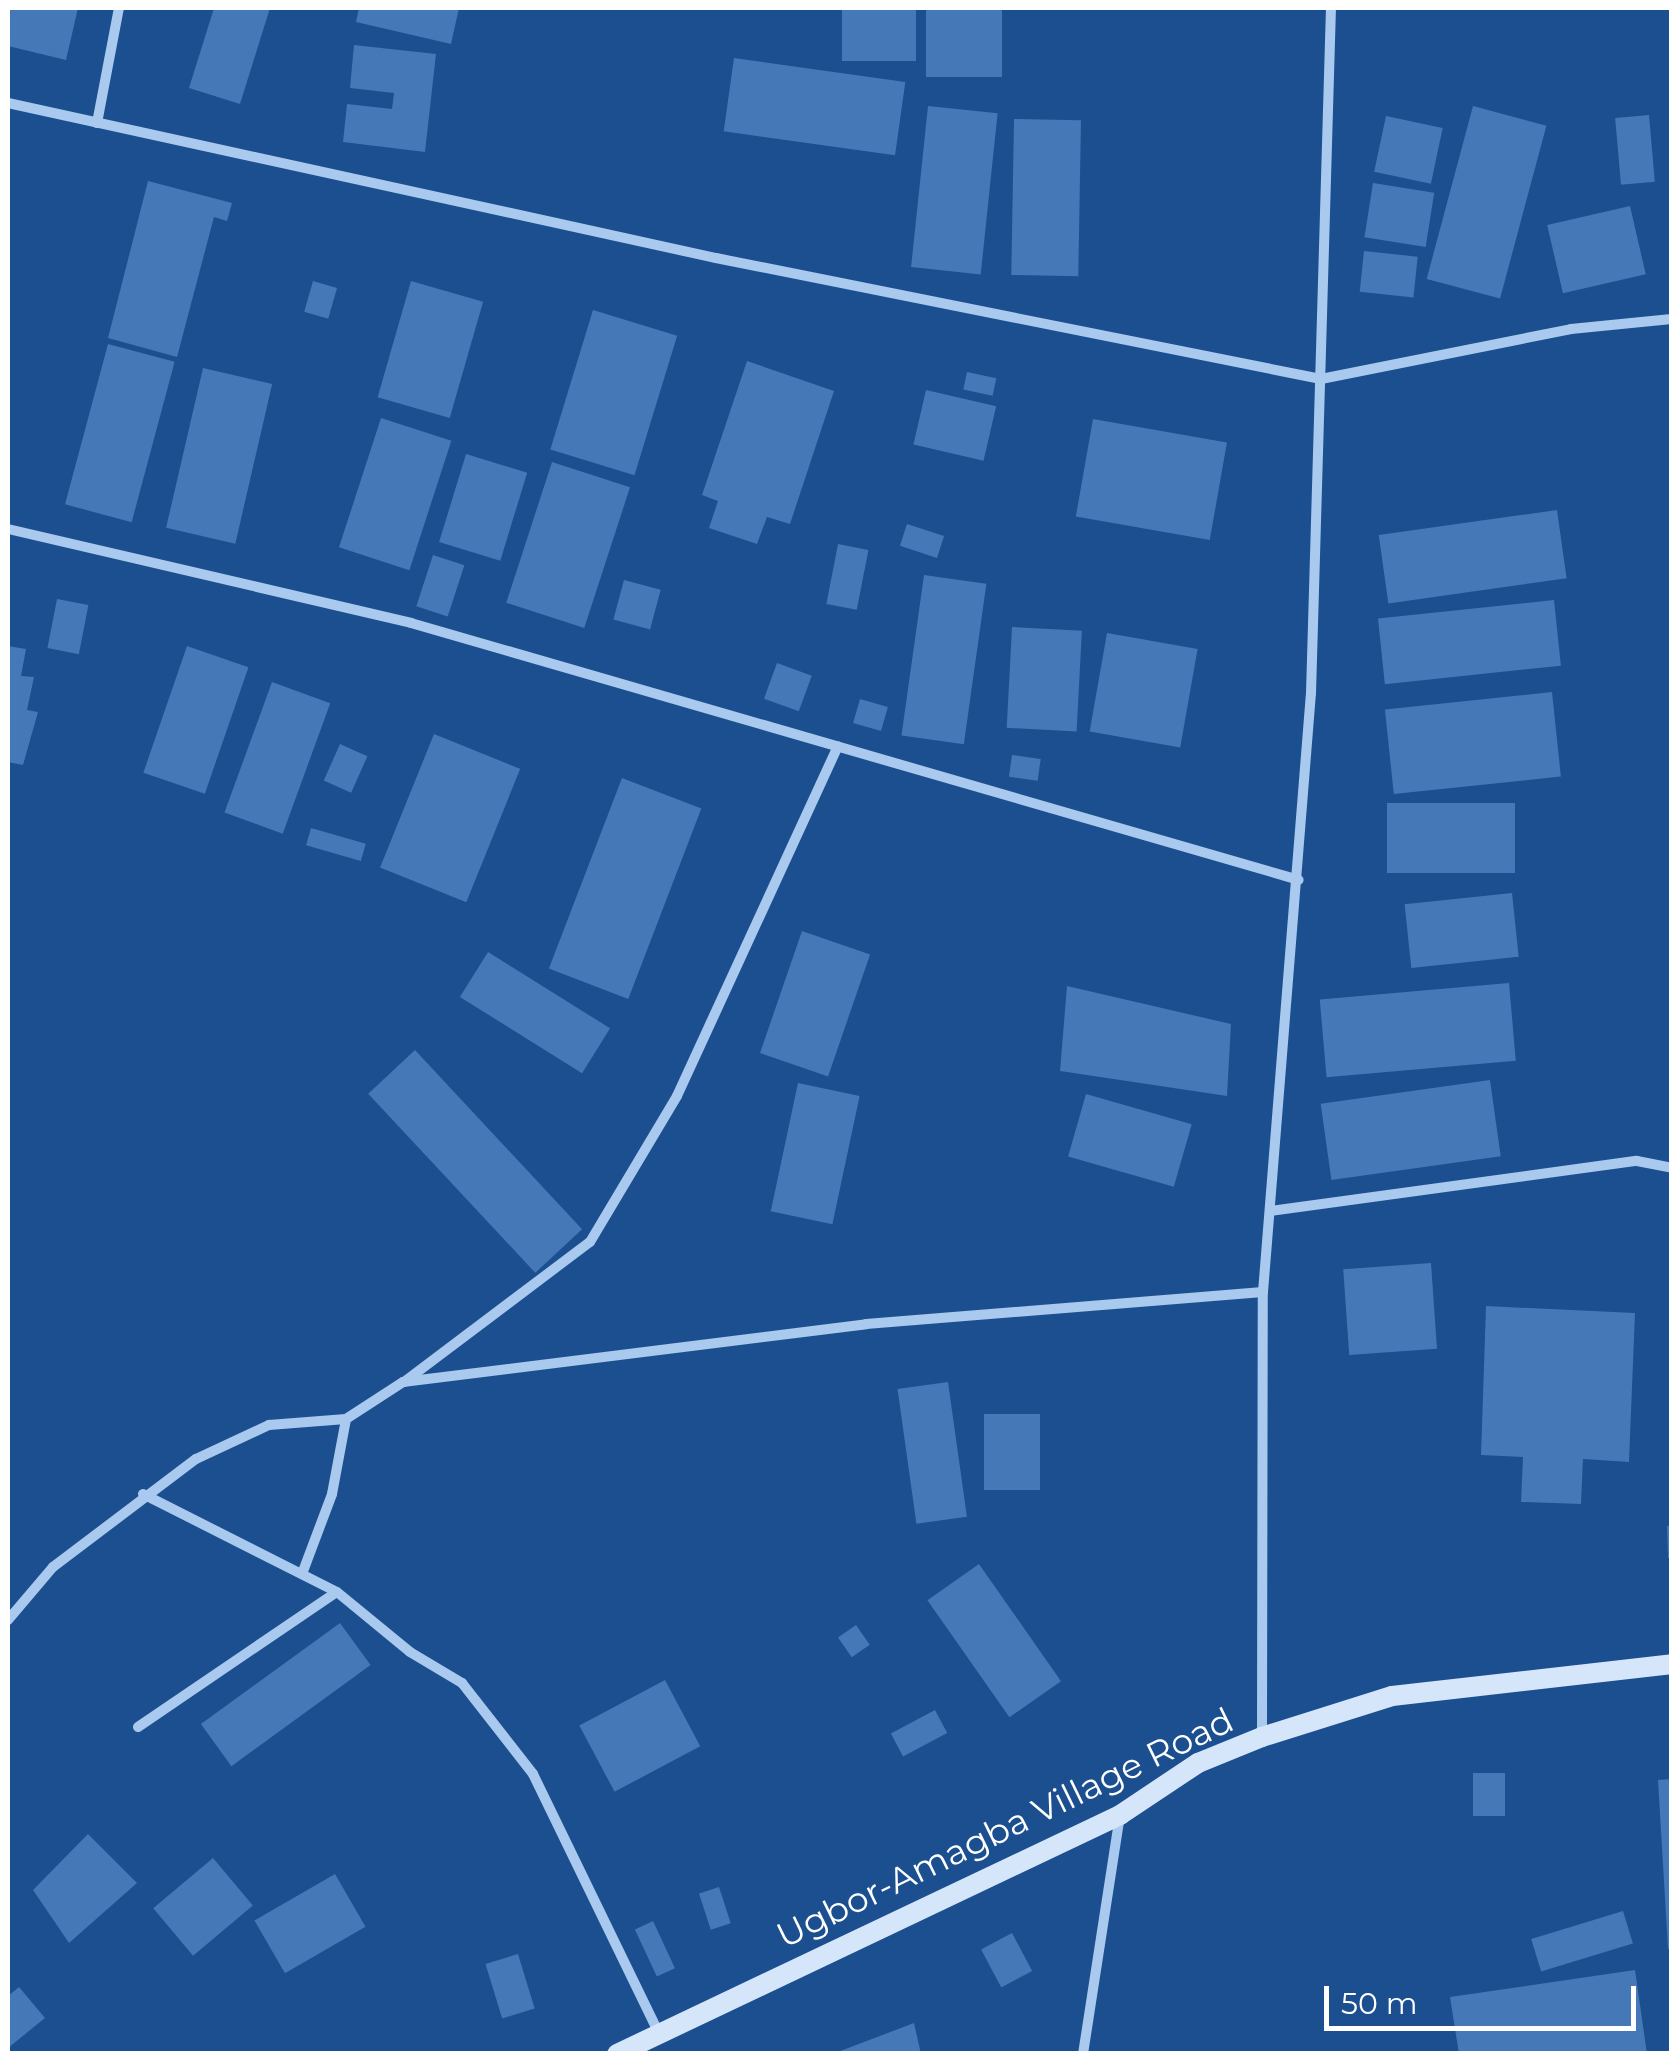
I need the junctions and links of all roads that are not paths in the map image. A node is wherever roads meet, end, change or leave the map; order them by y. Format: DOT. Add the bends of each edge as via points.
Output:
graph roads {
  1 [pos="120,8"];
  2 [pos="1331,8"];
  3 [pos="8,104"];
  4 [pos="98,123"];
  5 [pos="1672,320"];
  6 [pos="1321,379"];
  7 [pos="8,530"];
  8 [pos="838,746"];
  9 [pos="1299,880"];
  10 [pos="1672,1168"];
  11 [pos="1270,1211"];
  12 [pos="1263,1292"];
  13 [pos="403,1382"];
  14 [pos="346,1419"];
  15 [pos="143,1494"];
  16 [pos="302,1574"];
  17 [pos="338,1592"];
  18 [pos="8,1620"];
  19 [pos="1672,1664"];
  20 [pos="138,1726"];
  21 [pos="1262,1737"];
  22 [pos="1120,1815"];
  23 [pos="659,2034"];
  24 [pos="617,2054"];
  25 [pos="1083,2054"];
  1 -- 4 [label="street"];
  2 -- 6 [label="street"];
  3 -- 4 [label="street"];
  4 -- 6 [label="street" via="792,274"];
  5 -- 6 [label="street" via="1571,329"];
  6 -- 9 [label="street"];
  7 -- 8 [label="street" via="411,623"];
  8 -- 9 [label="street"];
  8 -- 13 [label="street" via="678,1096 590,1242"];
  9 -- 11 [label="street"];
  10 -- 11 [label="street" via="1637,1161"];
  11 -- 12 [label="street"];
  12 -- 13 [label="street" via="866,1324"];
  12 -- 21 [label="street"];
  13 -- 14 [label="street"];
  14 -- 15 [label="street" via="268,1425 196,1459"];
  14 -- 16 [label="street" via="332,1494"];
  15 -- 16 [label="street"];
  15 -- 18 [label="street" via="53,1567"];
  16 -- 17 [label="street"];
  17 -- 20 [label="street"];
  17 -- 23 [label="street" via="410,1652 462,1683 499,1724 533,1774"];
  19 -- 21 [label="street, Ugbor-Amagba Village Road" via="1392,1696"];
  21 -- 22 [label="street, Ugbor-Amagba Village Road" via="1198,1764"];
  22 -- 23 [label="street, Ugbor-Amagba Village Road"];
  22 -- 25 [label="street"];
  23 -- 24 [label="street, Ugbor-Amagba Village Road"];
}
